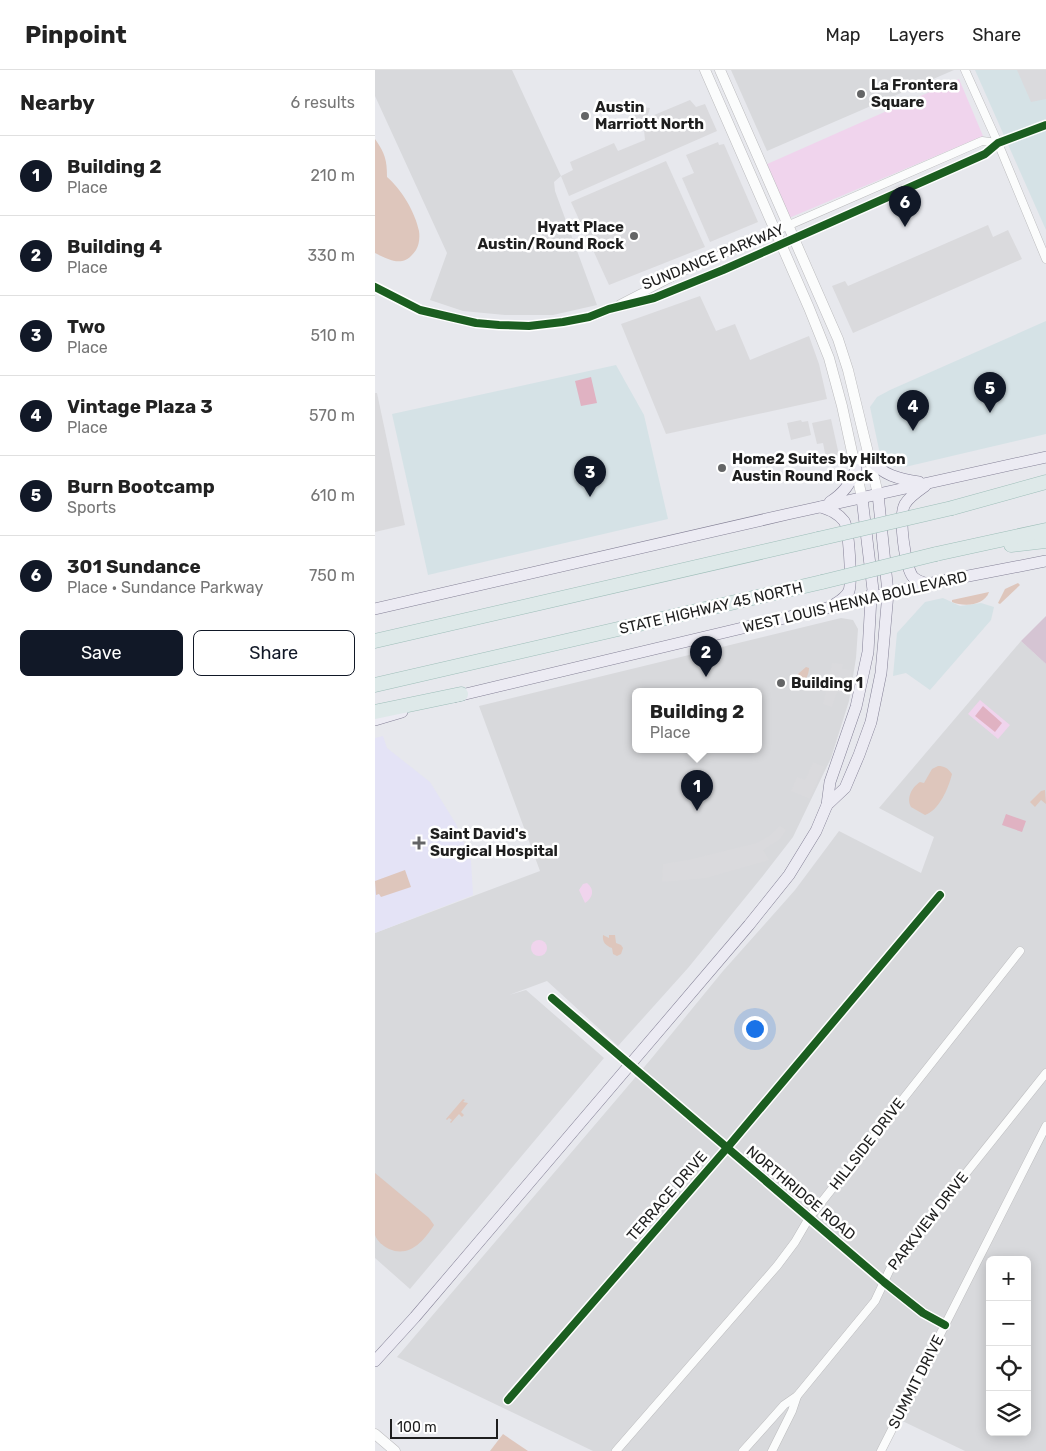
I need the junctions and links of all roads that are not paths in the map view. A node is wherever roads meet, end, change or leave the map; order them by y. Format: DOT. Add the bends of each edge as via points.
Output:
graph roads {
  1 [pos="705,70"];
  2 [pos="720,70"];
  3 [pos="965,70"];
  4 [pos="1046,125"];
  5 [pos="999,143"];
  6 [pos="788,226"];
  7 [pos="776,231"];
  8 [pos="794,239"];
  9 [pos="782,244"];
  10 [pos="1046,259"];
  11 [pos="375,287"];
  12 [pos="609,309"];
  13 [pos="1046,457"];
  14 [pos="869,458"];
  15 [pos="855,469"];
  16 [pos="1046,482"];
  17 [pos="928,484"];
  18 [pos="1046,491"];
  19 [pos="878,494"];
  20 [pos="862,498"];
  21 [pos="821,507"];
  22 [pos="952,508"];
  23 [pos="1046,530"];
  24 [pos="1046,541"];
  25 [pos="936,554"];
  26 [pos="1046,561"];
  27 [pos="927,584"];
  28 [pos="888,593"];
  29 [pos="871,597"];
  30 [pos="833,606"];
  31 [pos="375,610"];
  32 [pos="375,641"];
  33 [pos="375,685"];
  34 [pos="461,694"];
  35 [pos="857,708"];
  36 [pos="873,711"];
  37 [pos="375,712"];
  38 [pos="375,720"];
  39 [pos="827,806"];
  40 [pos="940,895"];
  41 [pos="1020,951"];
  42 [pos="552,998"];
  43 [pos="630,1066"];
  44 [pos="1046,1073"];
  45 [pos="1046,1126"];
  46 [pos="1038,1143"];
  47 [pos="1046,1147"];
  48 [pos="727,1148"];
  49 [pos="809,1218"];
  50 [pos="884,1282"];
  51 [pos="945,1325"];
  52 [pos="375,1361"];
  53 [pos="797,1396"];
  54 [pos="508,1400"];
  55 [pos="375,1434"];
  56 [pos="395,1451"];
  57 [pos="616,1451"];
  58 [pos="743,1451"];
  59 [pos="772,1451"];
  60 [pos="881,1451"];
  1 -- 7 [label="street"];
  2 -- 6 [label="street"];
  3 -- 5 [label="street"];
  4 -- 5 [label="street, SUNDANCE PARKWAY"];
  5 -- 6 [label="street, SUNDANCE PARKWAY" via="982,141"];
  5 -- 8 [label="street, SUNDANCE PARKWAY" via="985,154"];
  5 -- 10 [label="street"];
  6 -- 7 [label="street, SUNDANCE PARKWAY"];
  6 -- 8 [label="street"];
  7 -- 9 [label="street"];
  7 -- 12 [label="street, SUNDANCE PARKWAY" via="684,271"];
  8 -- 9 [label="street, SUNDANCE PARKWAY"];
  8 -- 14 [label="street" via="840,346"];
  9 -- 12 [label="street, SUNDANCE PARKWAY" via="653,298"];
  9 -- 15 [label="street" via="831,364"];
  11 -- 12 [label="street, SUNDANCE PARKWAY" via="420,310 499,326 563,322"];
  13 -- 17 [label="main road"];
  14 -- 17 [label="main road" via="878,468 894,477"];
  14 -- 19 [label="street"];
  15 -- 20 [label="street"];
  15 -- 21 [label="main road" via="841,495"];
  16 -- 22 [label="highway"];
  17 -- 19 [label="main road"];
  17 -- 27 [label="main road" via="905,503 902,515 908,568 914,578"];
  18 -- 22 [label="highway"];
  19 -- 20 [label="main road"];
  19 -- 28 [label="main road"];
  20 -- 21 [label="main road"];
  20 -- 29 [label="main road" via="873,590"];
  21 -- 30 [label="main road" via="837,514 846,524 851,578 849,591"];
  21 -- 31 [label="main road"];
  22 -- 32 [label="highway, bridge"];
  23 -- 25 [label="highway, STATE HIGHWAY 45 NORTH"];
  24 -- 25 [label="highway"];
  25 -- 33 [label="highway, STATE HIGHWAY 45 NORTH, bridge"];
  26 -- 27 [label="main road, WEST LOUIS HENNA BOULEVARD"];
  27 -- 28 [label="main road, WEST LOUIS HENNA BOULEVARD"];
  28 -- 29 [label="main road, WEST LOUIS HENNA BOULEVARD"];
  28 -- 36 [label="main road" via="881,673"];
  29 -- 30 [label="main road, WEST LOUIS HENNA BOULEVARD"];
  29 -- 35 [label="main road" via="868,652"];
  30 -- 34 [label="main road, WEST LOUIS HENNA BOULEVARD"];
  34 -- 37 [label="highway"];
  34 -- 38 [label="main road, WEST LOUIS HENNA BOULEVARD"];
  35 -- 36 [label="main road"];
  35 -- 39 [label="main road" via="830,782"];
  36 -- 39 [label="main road" via="845,788"];
  39 -- 43 [label="main road" via="789,875"];
  40 -- 48 [label="street, TERRACE DRIVE"];
  41 -- 49 [label="street, HILLSIDE DRIVE"];
  42 -- 43 [label="street, NORTHRIDGE ROAD"];
  43 -- 48 [label="street, NORTHRIDGE ROAD"];
  43 -- 52 [label="main road"];
  44 -- 50 [label="street, PARKVIEW DRIVE" via="906,1247"];
  45 -- 46 [label="street, SUMMIT DRIVE"];
  46 -- 47 [label="street"];
  46 -- 51 [label="street, SUMMIT DRIVE"];
  48 -- 49 [label="street, NORTHRIDGE ROAD"];
  48 -- 54 [label="street, TERRACE DRIVE"];
  49 -- 50 [label="street, NORTHRIDGE ROAD"];
  49 -- 57 [label="street, HILLSIDE DRIVE" via="777,1266"];
  50 -- 51 [label="street, NORTHRIDGE ROAD" via="923,1313"];
  50 -- 53 [label="street, PARKVIEW DRIVE" via="875,1301"];
  51 -- 60 [label="street, SUMMIT DRIVE"];
  53 -- 58 [label="street, PARKVIEW DRIVE" via="784,1405"];
  53 -- 59 [label="street, PARKVIEW DRIVE"];
  55 -- 56 [label="street"];
}
